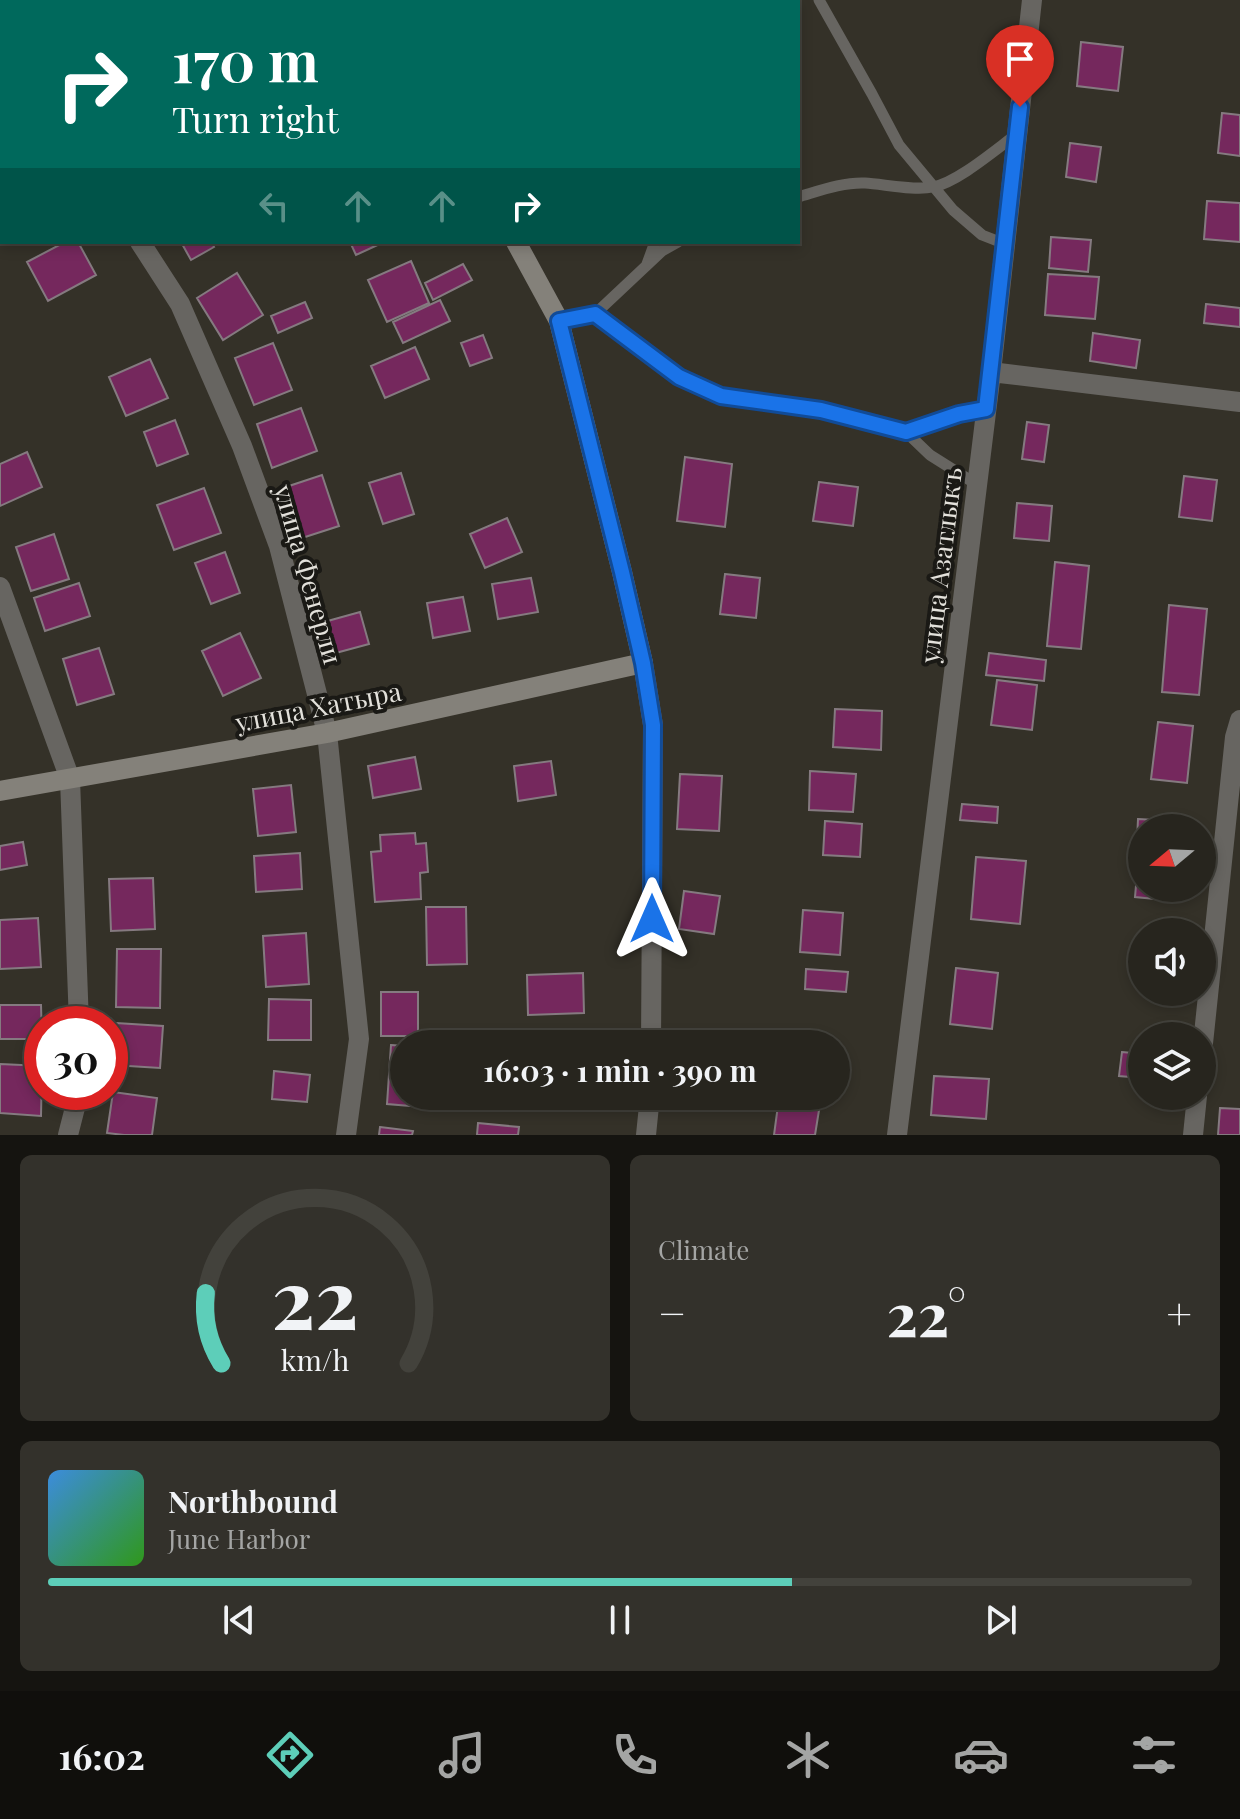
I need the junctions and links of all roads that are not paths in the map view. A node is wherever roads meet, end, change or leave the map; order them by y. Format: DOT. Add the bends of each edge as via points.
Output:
graph roads {
  1 [pos="819,0"];
  2 [pos="1032,0"];
  3 [pos="1017,134"];
  4 [pos="933,187"];
  5 [pos="800,196"];
  6 [pos="141,244"];
  7 [pos="517,244"];
  8 [pos="654,244"];
  9 [pos="674,244"];
  10 [pos="1005,244"];
  11 [pos="645,267"];
  12 [pos="595,314"];
  13 [pos="559,321"];
  14 [pos="991,372"];
  15 [pos="1240,402"];
  16 [pos="986,409"];
  17 [pos="906,432"];
  18 [pos="976,484"];
  19 [pos="0,587"];
  20 [pos="643,663"];
  21 [pos="1240,720"];
  22 [pos="327,733"];
  23 [pos="70,779"];
  24 [pos="0,791"];
  25 [pos="78,1006"];
  26 [pos="1205,1022"];
  27 [pos="651,1030"];
  28 [pos="74,1110"];
  29 [pos="649,1110"];
  30 [pos="1196,1110"];
  31 [pos="68,1135"];
  32 [pos="346,1135"];
  33 [pos="646,1135"];
  34 [pos="897,1135"];
  35 [pos="1193,1135"];
  1 -- 4 [label="lane" via="899,145"];
  2 -- 3 [label="street, улица Азатлыкъ"];
  3 -- 4 [label="lane"];
  3 -- 10 [label="street, улица Азатлыкъ"];
  4 -- 5 [label="lane" via="860,183"];
  4 -- 10 [label="lane" via="982,235"];
  6 -- 22 [label="street, улица Фенерли" via="180,304 242,446 279,546"];
  7 -- 13 [label="street"];
  8 -- 11 [label="lane"];
  9 -- 11 [label="lane"];
  10 -- 14 [label="street, улица Азатлыкъ"];
  11 -- 12 [label="lane"];
  12 -- 13 [label="lane"];
  12 -- 17 [label="lane" via="679,377 721,396 821,410"];
  13 -- 20 [label="street"];
  14 -- 15 [label="street"];
  14 -- 16 [label="street, улица Азатлыкъ"];
  16 -- 17 [label="lane"];
  16 -- 18 [label="street, улица Азатлыкъ"];
  17 -- 18 [label="lane" via="930,455"];
  18 -- 34 [label="street, улица Азатлыкъ"];
  19 -- 23 [label="street"];
  20 -- 22 [label="street, улица Хатыра"];
  20 -- 27 [label="street" via="653,725"];
  21 -- 26 [label="street"];
  22 -- 23 [label="street, улица Хатыра"];
  22 -- 32 [label="street, улица Фенерли" via="359,1039"];
  23 -- 24 [label="street, улица Хатыра"];
  23 -- 25 [label="street"];
  28 -- 31 [label="street"];
  29 -- 33 [label="street"];
  30 -- 35 [label="street"];
}
